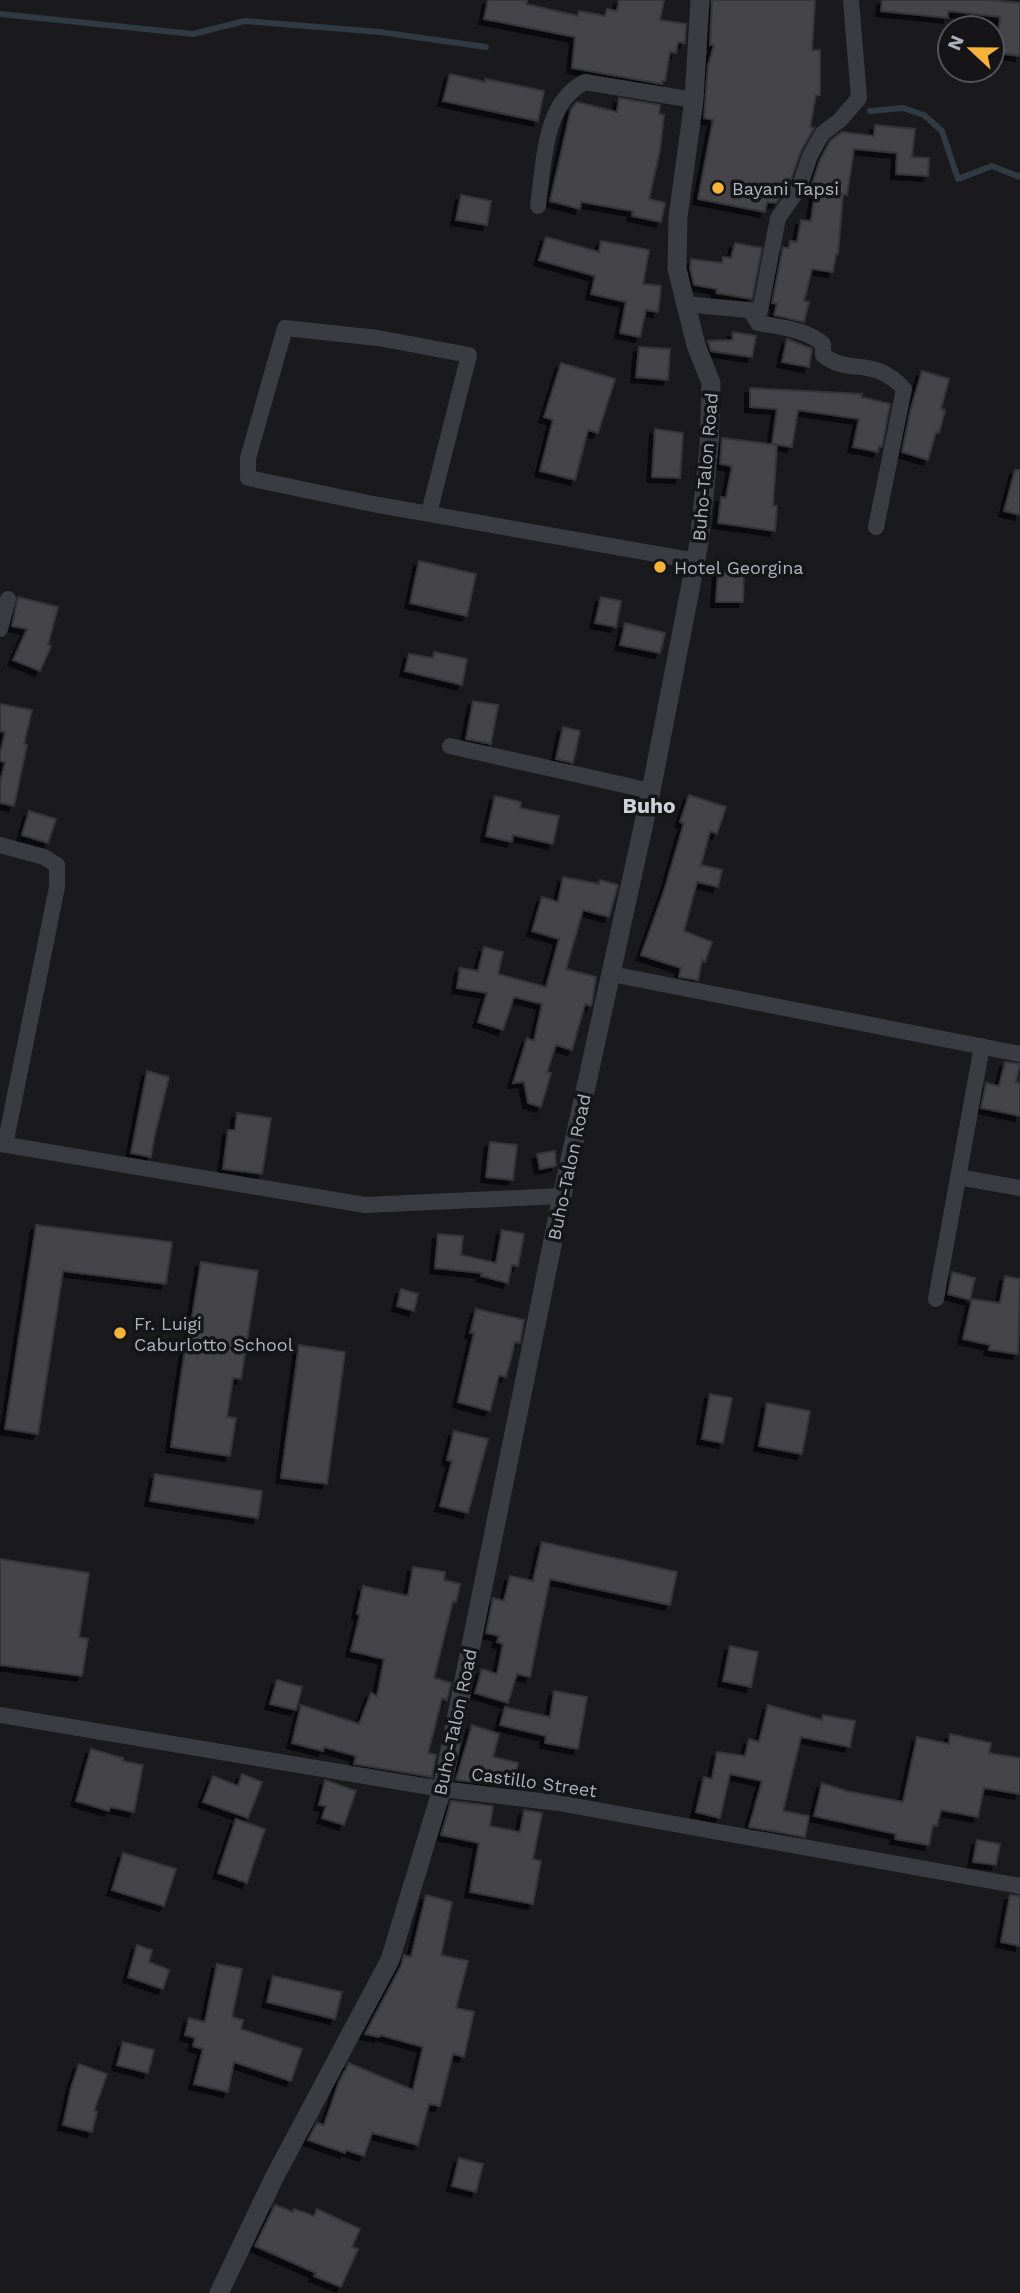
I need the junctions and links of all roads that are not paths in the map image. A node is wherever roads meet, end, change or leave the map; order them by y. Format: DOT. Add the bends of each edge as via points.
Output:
graph roads {
  1 [pos="700,0"];
  2 [pos="851,0"];
  3 [pos="694,100"];
  4 [pos="538,206"];
  5 [pos="684,304"];
  6 [pos="750,310"];
  7 [pos="429,513"];
  8 [pos="876,527"];
  9 [pos="696,561"];
  10 [pos="8,599"];
  11 [pos="0,629"];
  12 [pos="450,746"];
  13 [pos="651,791"];
  14 [pos="0,845"];
  15 [pos="611,974"];
  16 [pos="982,1046"];
  17 [pos="1020,1054"];
  18 [pos="3,1144"];
  19 [pos="958,1177"];
  20 [pos="1020,1188"];
  21 [pos="562,1196"];
  22 [pos="936,1299"];
  23 [pos="0,1715"];
  24 [pos="442,1789"];
  25 [pos="1020,1886"];
  26 [pos="219,2293"];
  1 -- 3 [label="street, Buho-Talon Road"];
  2 -- 6 [label="street" via="859,98 822,134 799,188 778,218 760,311"];
  3 -- 4 [label="street" via="585,82 572,88 550,126"];
  3 -- 5 [label="street, Buho-Talon Road" via="678,217 677,269"];
  5 -- 6 [label="street"];
  5 -- 9 [label="street, Buho-Talon Road" via="711,383"];
  6 -- 8 [label="street" via="758,323 814,337 823,344 823,355 831,362 879,369 904,389"];
  7 -- 7 [label="street" via="248,478 248,458 285,328 378,338 469,355"];
  7 -- 9 [label="street"];
  9 -- 13 [label="street, Buho-Talon Road"];
  10 -- 11 [label="street"];
  12 -- 13 [label="street"];
  13 -- 15 [label="street, Buho-Talon Road"];
  14 -- 18 [label="street" via="57,865 57,887"];
  15 -- 16 [label="street"];
  15 -- 21 [label="street, Buho-Talon Road"];
  16 -- 17 [label="street"];
  16 -- 19 [label="street"];
  18 -- 21 [label="street" via="365,1205"];
  19 -- 20 [label="street"];
  19 -- 22 [label="street"];
  21 -- 24 [label="street, Buho-Talon Road"];
  23 -- 24 [label="street, Castillo Street"];
  24 -- 25 [label="street, Castillo Street" via="558,1803"];
  24 -- 26 [label="street, Buho-Talon Road" via="390,1960 274,2178"];
}
